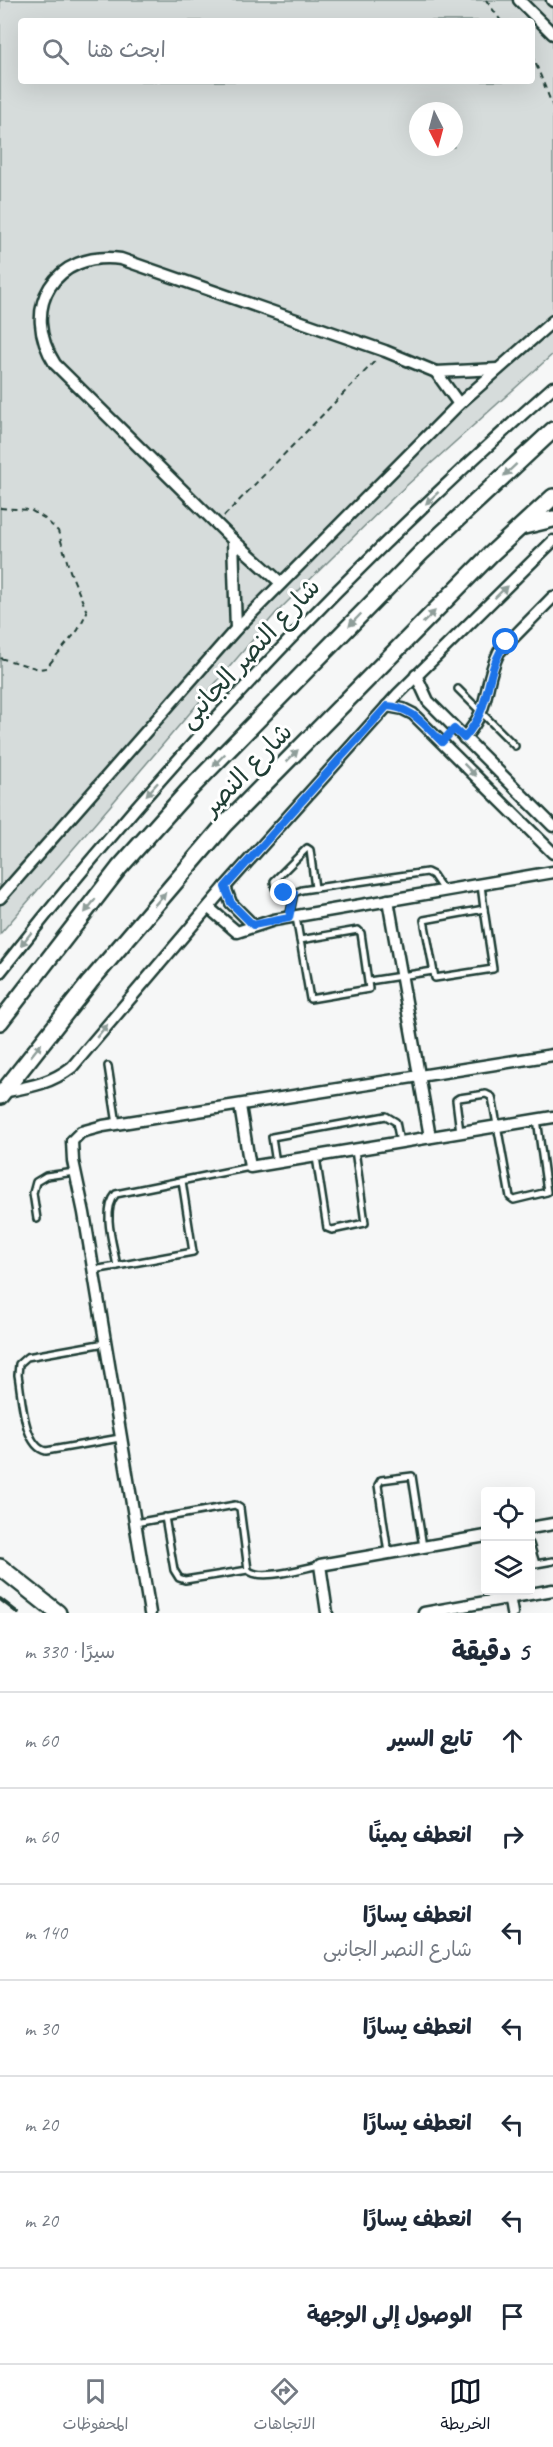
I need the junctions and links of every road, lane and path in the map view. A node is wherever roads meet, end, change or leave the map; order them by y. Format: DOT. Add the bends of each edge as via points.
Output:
graph roads {
  1 [pos="486,0"];
  2 [pos="519,0"];
  3 [pos="499,18"];
  4 [pos="553,34"];
  5 [pos="535,62"];
  6 [pos="553,107"];
  7 [pos="553,321"];
  8 [pos="385,351"];
  9 [pos="498,369"];
  10 [pos="436,372"];
  11 [pos="553,387"];
  12 [pos="459,404"];
  13 [pos="553,430"];
  14 [pos="553,497"];
  15 [pos="0,507"];
  16 [pos="553,519"];
  17 [pos="218,523"];
  18 [pos="521,527"];
  19 [pos="233,540"];
  20 [pos="553,541"];
  21 [pos="281,584"];
  22 [pos="553,597"];
  23 [pos="236,629"];
  24 [pos="0,658"];
  25 [pos="416,675"];
  26 [pos="458,689"];
  27 [pos="387,706"];
  28 [pos="482,714"];
  29 [pos="454,729"];
  30 [pos="464,738"];
  31 [pos="442,742"];
  32 [pos="515,746"];
  33 [pos="553,826"];
  34 [pos="553,853"];
  35 [pos="553,872"];
  36 [pos="481,885"];
  37 [pos="225,887"];
  38 [pos="315,888"];
  39 [pos="444,891"];
  40 [pos="294,893"];
  41 [pos="0,898"];
  42 [pos="388,900"];
  43 [pos="209,908"];
  44 [pos="484,909"];
  45 [pos="293,917"];
  46 [pos="253,925"];
  47 [pos="300,940"];
  48 [pos="432,970"];
  49 [pos="0,972"];
  50 [pos="403,975"];
  51 [pos="369,981"];
  52 [pos="0,1022"];
  53 [pos="553,1055"];
  54 [pos="108,1066"];
  55 [pos="420,1077"];
  56 [pos="1,1094"];
  57 [pos="240,1106"];
  58 [pos="553,1117"];
  59 [pos="537,1119"];
  60 [pos="117,1124"];
  61 [pos="499,1125"];
  62 [pos="460,1132"];
  63 [pos="430,1137"];
  64 [pos="400,1142"];
  65 [pos="355,1150"];
  66 [pos="316,1156"];
  67 [pos="276,1163"];
  68 [pos="250,1167"];
  69 [pos="75,1172"];
  70 [pos="182,1181"];
  71 [pos="37,1219"];
  72 [pos="117,1266"];
  73 [pos="93,1270"];
  74 [pos="105,1343"];
  75 [pos="120,1438"];
  76 [pos="165,1517"];
  77 [pos="133,1523"];
  78 [pos="553,1524"];
  79 [pos="535,1527"];
  80 [pos="481,1537"];
  81 [pos="423,1547"];
  82 [pos="388,1553"];
  83 [pos="535,1560"];
  84 [pos="553,1561"];
  85 [pos="320,1565"];
  86 [pos="0,1567"];
  87 [pos="248,1570"];
  88 [pos="553,1590"];
  89 [pos="535,1592"];
  90 [pos="505,1595"];
  91 [pos="509,1595"];
  92 [pos="58,1613"];
  93 [pos="150,1613"];
  94 [pos="327,1613"];
  95 [pos="424,1613"];
  96 [pos="512,1613"];
  1 -- 3 [label="path"];
  2 -- 4 [label="street"];
  5 -- 6 [label="path"];
  7 -- 9 [label="street"];
  8 -- 10 [label="street"];
  8 -- 17 [label="path"];
  8 -- 17 [label="street" via="121,259 88,259 60,274 42,302 39,318 46,350 55,364"];
  9 -- 10 [label="street"];
  9 -- 12 [label="street"];
  10 -- 12 [label="street"];
  11 -- 49 [label="street, شارع النصر الجانبى, one-way" via="400,528 308,622 92,856"];
  12 -- 21 [label="street"];
  13 -- 52 [label="main road, شارع النصر, one-way" via="421,553 188,791 119,868"];
  14 -- 18 [label="main road, شارع النصر"];
  15 -- 24 [label="path" via="30,510 58,531 87,612 78,630 46,668"];
  16 -- 18 [label="main road"];
  17 -- 19 [label="street"];
  56 -- 18 [label="main road, شارع النصر, one-way" via="224,825"];
  19 -- 21 [label="street"];
  19 -- 23 [label="street"];
  25 -- 20 [label="street, one-way"];
  21 -- 23 [label="street"];
  22 -- 28 [label="street" via="499,652"];
  23 -- 41 [label="street"];
  25 -- 27 [label="street"];
  25 -- 29 [label="street" via="428,701"];
  26 -- 28 [label="lane"];
  27 -- 31 [label="street" via="414,714"];
  27 -- 37 [label="street"];
  28 -- 30 [label="street"];
  28 -- 32 [label="lane"];
  29 -- 30 [label="street"];
  29 -- 31 [label="street"];
  30 -- 33 [label="street"];
  31 -- 34 [label="street, one-way"];
  35 -- 36 [label="street"];
  36 -- 39 [label="street"];
  36 -- 44 [label="lane"];
  37 -- 43 [label="street"];
  37 -- 46 [label="street" via="231,903"];
  38 -- 39 [label="lane" via="427,872"];
  38 -- 40 [label="lane"];
  38 -- 40 [label="lane" via="310,850 304,848 274,881 276,890"];
  39 -- 42 [label="street"];
  40 -- 45 [label="lane"];
  42 -- 45 [label="street"];
  42 -- 50 [label="street"];
  43 -- 46 [label="street" via="232,930"];
  56 -- 43 [label="street, one-way" via="42,1084 72,1067"];
  44 -- 48 [label="lane" via="424,920"];
  44 -- 48 [label="lane" via="493,969 437,978"];
  45 -- 46 [label="street"];
  45 -- 47 [label="lane"];
  47 -- 51 [label="lane" via="360,931"];
  47 -- 51 [label="lane" via="310,999 367,990"];
  48 -- 50 [label="lane"];
  50 -- 51 [label="lane"];
  50 -- 55 [label="street"];
  53 -- 55 [label="street"];
  54 -- 60 [label="lane"];
  55 -- 57 [label="street"];
  55 -- 63 [label="street"];
  57 -- 60 [label="street"];
  57 -- 68 [label="street"];
  58 -- 59 [label="street"];
  59 -- 61 [label="street"];
  59 -- 61 [label="lane" via="548,1192 514,1200 510,1197"];
  60 -- 69 [label="street" via="77,1135 71,1150"];
  61 -- 62 [label="street"];
  61 -- 62 [label="lane" via="492,1097 486,1094 459,1098 455,1106"];
  62 -- 63 [label="street"];
  63 -- 64 [label="street"];
  64 -- 65 [label="street"];
  64 -- 67 [label="lane" via="396,1122 386,1116 272,1137"];
  65 -- 66 [label="street"];
  65 -- 66 [label="lane" via="365,1222 332,1230 327,1228"];
  66 -- 67 [label="street"];
  67 -- 68 [label="street"];
  68 -- 70 [label="lane"];
  69 -- 71 [label="lane" via="46,1176 36,1182 33,1193"];
  69 -- 73 [label="street"];
  70 -- 72 [label="lane" via="113,1196 110,1218"];
  70 -- 72 [label="lane" via="194,1252"];
  72 -- 73 [label="lane"];
  73 -- 74 [label="street"];
  74 -- 75 [label="street"];
  74 -- 75 [label="lane" via="27,1357 19,1364 18,1375 30,1439 37,1448 46,1451"];
  75 -- 77 [label="street"];
  76 -- 77 [label="lane"];
  76 -- 87 [label="lane" via="174,1570 179,1578"];
  76 -- 87 [label="lane" via="238,1506"];
  77 -- 93 [label="street"];
  78 -- 79 [label="street"];
  80 -- 81 [label="street"];
  81 -- 82 [label="street"];
  81 -- 82 [label="lane" via="412,1476 381,1480 378,1485"];
  82 -- 85 [label="street"];
  83 -- 84 [label="lane" via="536,1564"];
  85 -- 87 [label="lane" via="263,1576"];
  85 -- 94 [label="street"];
  86 -- 92 [label="main road"];
  88 -- 89 [label="street"];
  90 -- 95 [label="street"];
  91 -- 96 [label="street"];
}
